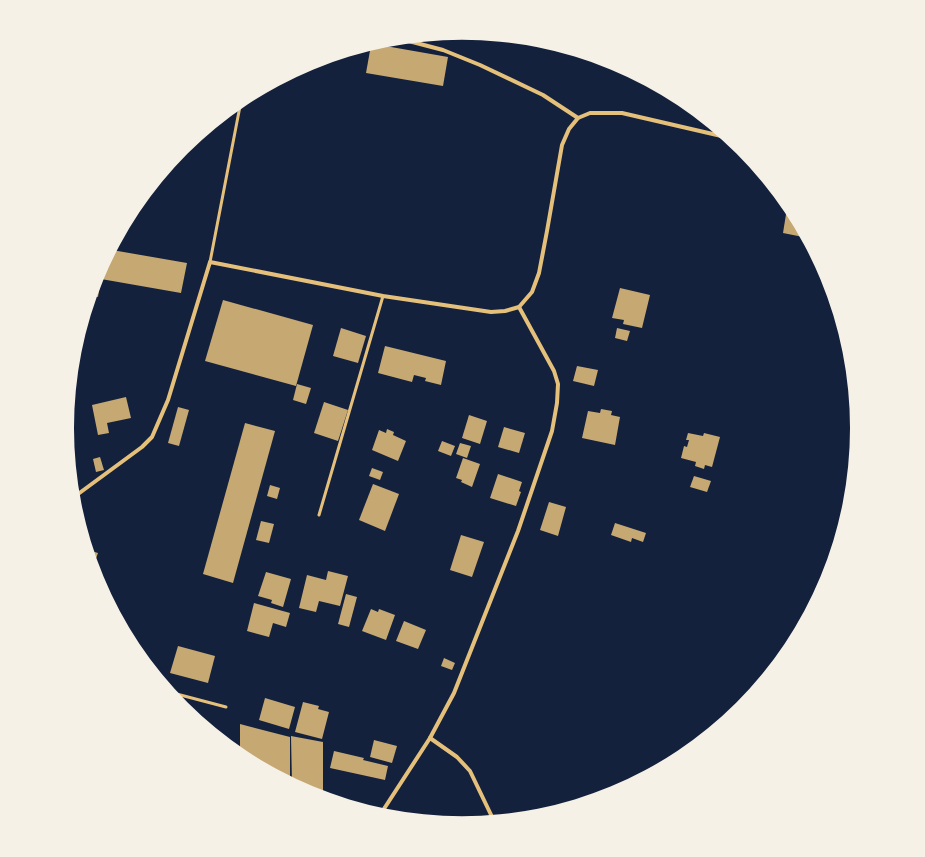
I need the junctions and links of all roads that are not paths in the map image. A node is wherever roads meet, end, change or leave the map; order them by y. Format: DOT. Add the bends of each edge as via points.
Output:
graph roads {
  1 [pos="418,43"];
  2 [pos="239,111"];
  3 [pos="578,118"];
  4 [pos="718,135"];
  5 [pos="210,262"];
  6 [pos="383,296"];
  7 [pos="519,307"];
  8 [pos="79,493"];
  9 [pos="319,515"];
  10 [pos="180,695"];
  11 [pos="226,707"];
  12 [pos="430,738"];
  13 [pos="384,809"];
  14 [pos="491,816"];
  1 -- 3 [label="street" via="480,65 543,95"];
  2 -- 5 [label="lane"];
  3 -- 4 [label="street" via="590,113 622,113"];
  3 -- 7 [label="street" via="569,129 562,145 539,273 532,292"];
  5 -- 6 [label="street"];
  5 -- 8 [label="street" via="168,400 152,437"];
  6 -- 7 [label="street" via="491,312"];
  6 -- 9 [label="lane"];
  7 -- 12 [label="street" via="554,371 558,384 552,431 510,553 454,693"];
  10 -- 11 [label="lane"];
  12 -- 13 [label="street"];
  12 -- 14 [label="street" via="458,757 470,771"];
}
